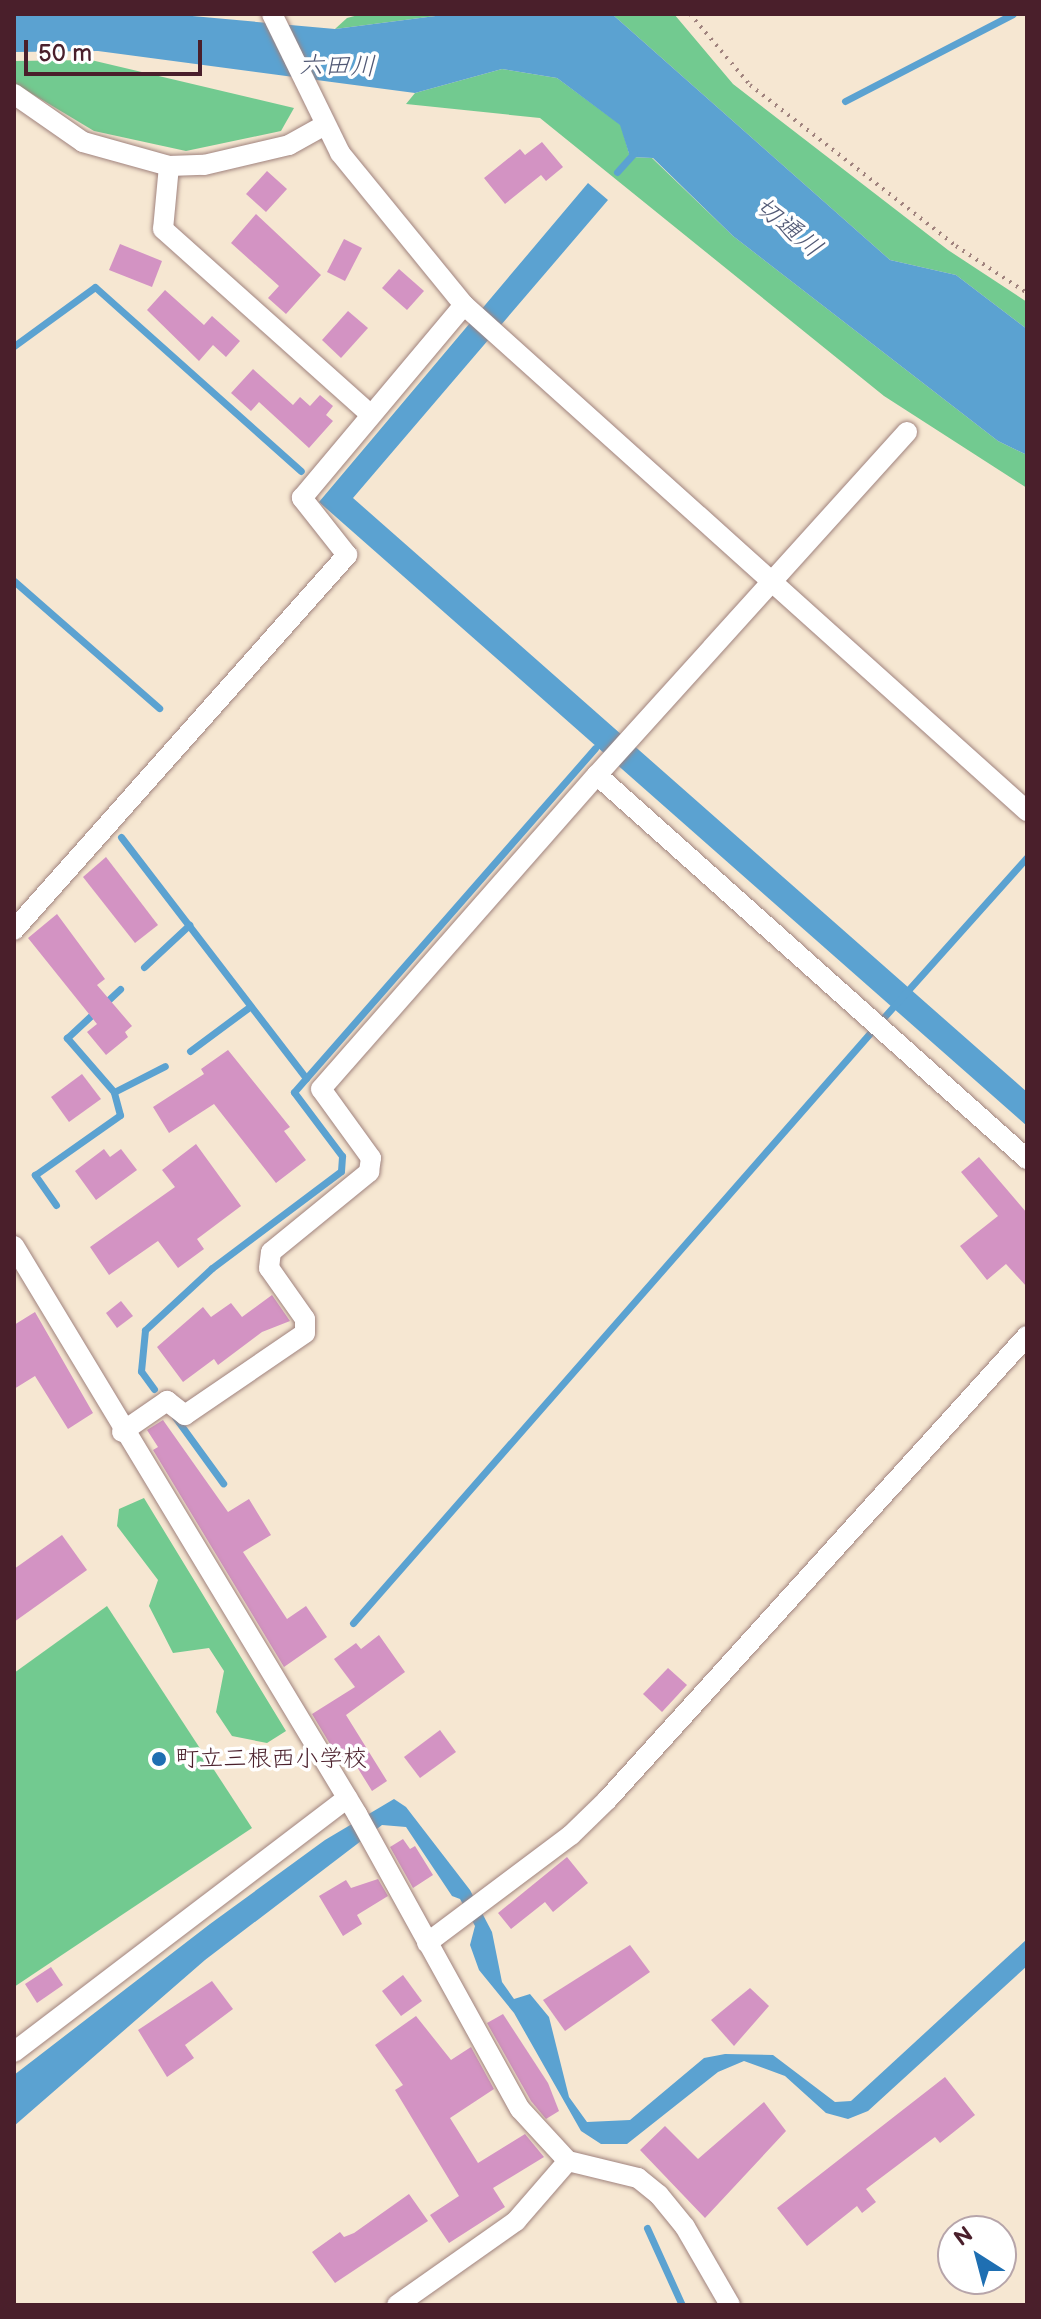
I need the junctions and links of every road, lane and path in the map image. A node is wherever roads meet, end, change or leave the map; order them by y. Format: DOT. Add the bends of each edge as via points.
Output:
graph roads {
  1 [pos="272,14"];
  2 [pos="690,14"];
  3 [pos="14,94"];
  4 [pos="319,118"];
  5 [pos="169,166"];
  6 [pos="1027,293"];
  7 [pos="467,308"];
  8 [pos="371,415"];
  9 [pos="907,432"];
  10 [pos="769,582"];
  11 [pos="602,770"];
  12 [pos="1027,811"];
  13 [pos="14,930"];
  14 [pos="1027,1159"];
  15 [pos="14,1246"];
  16 [pos="1027,1336"];
  17 [pos="122,1432"];
  18 [pos="352,1806"];
  19 [pos="427,1943"];
  20 [pos="14,2052"];
  21 [pos="568,2161"];
  22 [pos="397,2305"];
  23 [pos="730,2305"];
  1 -- 4 [label="street"];
  2 -- 6 [label="path" via="750,85 956,246"];
  3 -- 5 [label="street" via="83,142"];
  4 -- 5 [label="street" via="289,145 204,165"];
  4 -- 7 [label="street"];
  5 -- 8 [label="street" via="163,229"];
  7 -- 8 [label="street"];
  7 -- 10 [label="street"];
  8 -- 13 [label="street" via="302,498 303,506 347,555"];
  9 -- 10 [label="street"];
  10 -- 11 [label="street"];
  10 -- 12 [label="street"];
  11 -- 14 [label="street"];
  11 -- 17 [label="street" via="321,1089 371,1158 369,1172 271,1252 269,1268 305,1319 305,1333 185,1415 167,1401"];
  15 -- 17 [label="street"];
  16 -- 19 [label="street" via="607,1800 571,1835"];
  17 -- 18 [label="street"];
  18 -- 19 [label="street"];
  18 -- 20 [label="street"];
  19 -- 21 [label="street" via="520,2109"];
  21 -- 22 [label="street" via="516,2221"];
  21 -- 23 [label="street" via="638,2178 659,2195 685,2227"];
}
